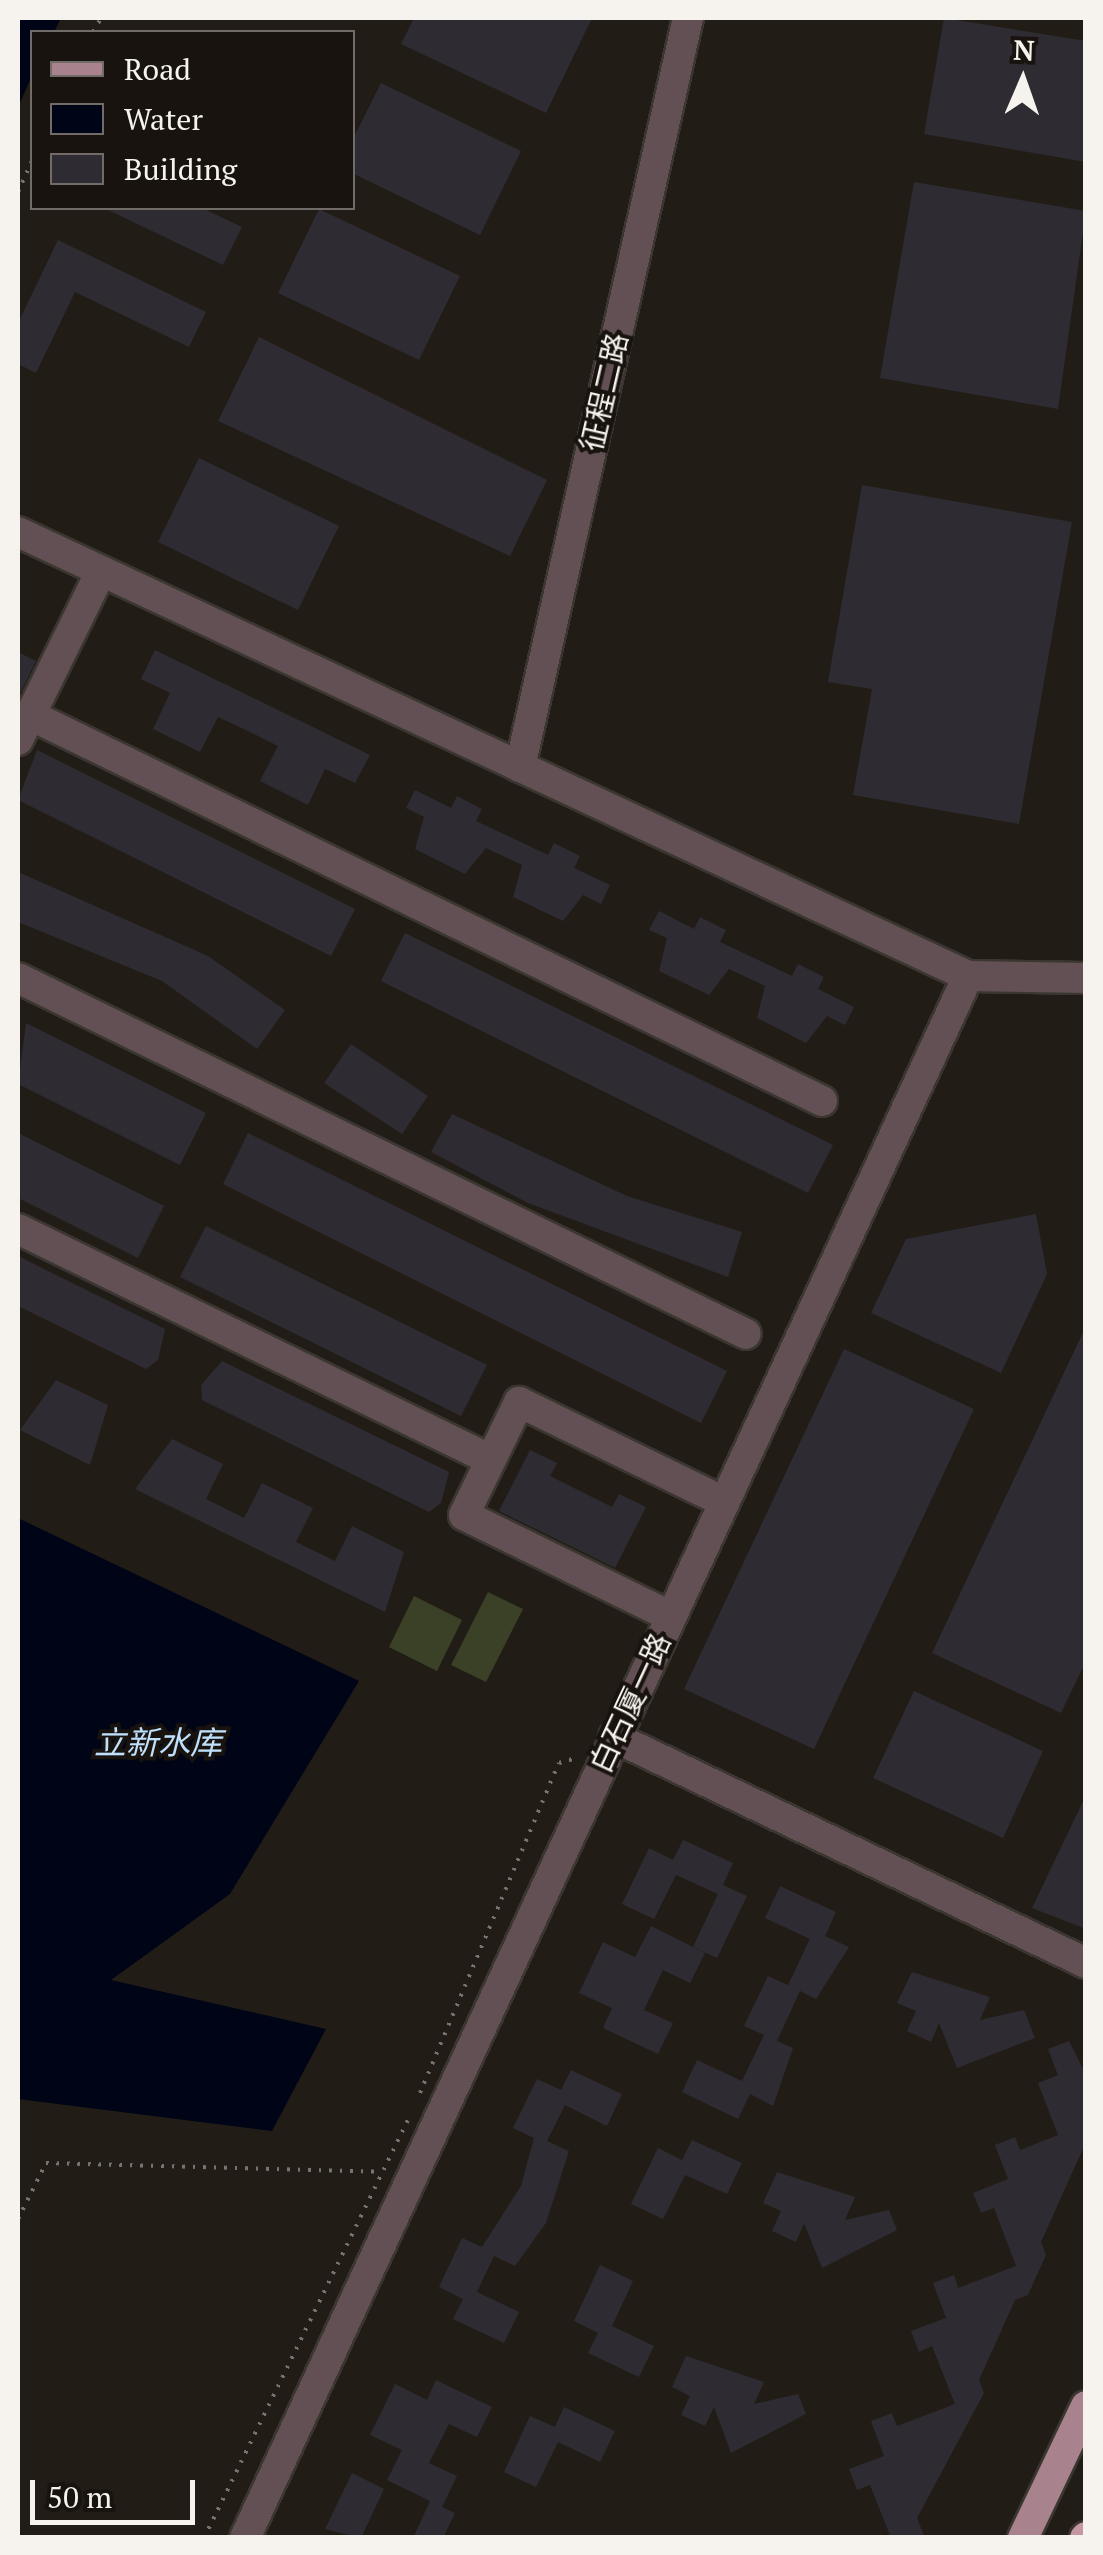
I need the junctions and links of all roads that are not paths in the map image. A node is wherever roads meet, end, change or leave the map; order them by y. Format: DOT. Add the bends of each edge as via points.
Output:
graph roads {
  1 [pos="688,18"];
  2 [pos="18,532"];
  3 [pos="101,571"];
  4 [pos="24,727"];
  5 [pos="520,767"];
  6 [pos="968,976"];
  7 [pos="18,978"];
  8 [pos="1086,978"];
  9 [pos="822,1101"];
  10 [pos="18,1230"];
  11 [pos="746,1334"];
  12 [pos="491,1460"];
  13 [pos="722,1501"];
  14 [pos="670,1616"];
  15 [pos="612,1742"];
  16 [pos="1086,1964"];
  17 [pos="1086,2406"];
  18 [pos="245,2538"];
  19 [pos="1023,2538"];
  1 -- 5 [label="street, 征程二路"];
  2 -- 3 [label="street"];
  3 -- 4 [label="street"];
  3 -- 5 [label="street"];
  4 -- 9 [label="street"];
  5 -- 6 [label="street"];
  6 -- 8 [label="street"];
  6 -- 13 [label="street, 白石厦一路"];
  7 -- 11 [label="street"];
  10 -- 12 [label="street"];
  12 -- 13 [label="street" via="519,1402"];
  12 -- 14 [label="street" via="464,1515"];
  13 -- 14 [label="street, 白石厦一路"];
  14 -- 15 [label="street, 白石厦一路"];
  15 -- 16 [label="street"];
  15 -- 18 [label="street, 白石厦一路"];
  17 -- 19 [label="main road"];
}
